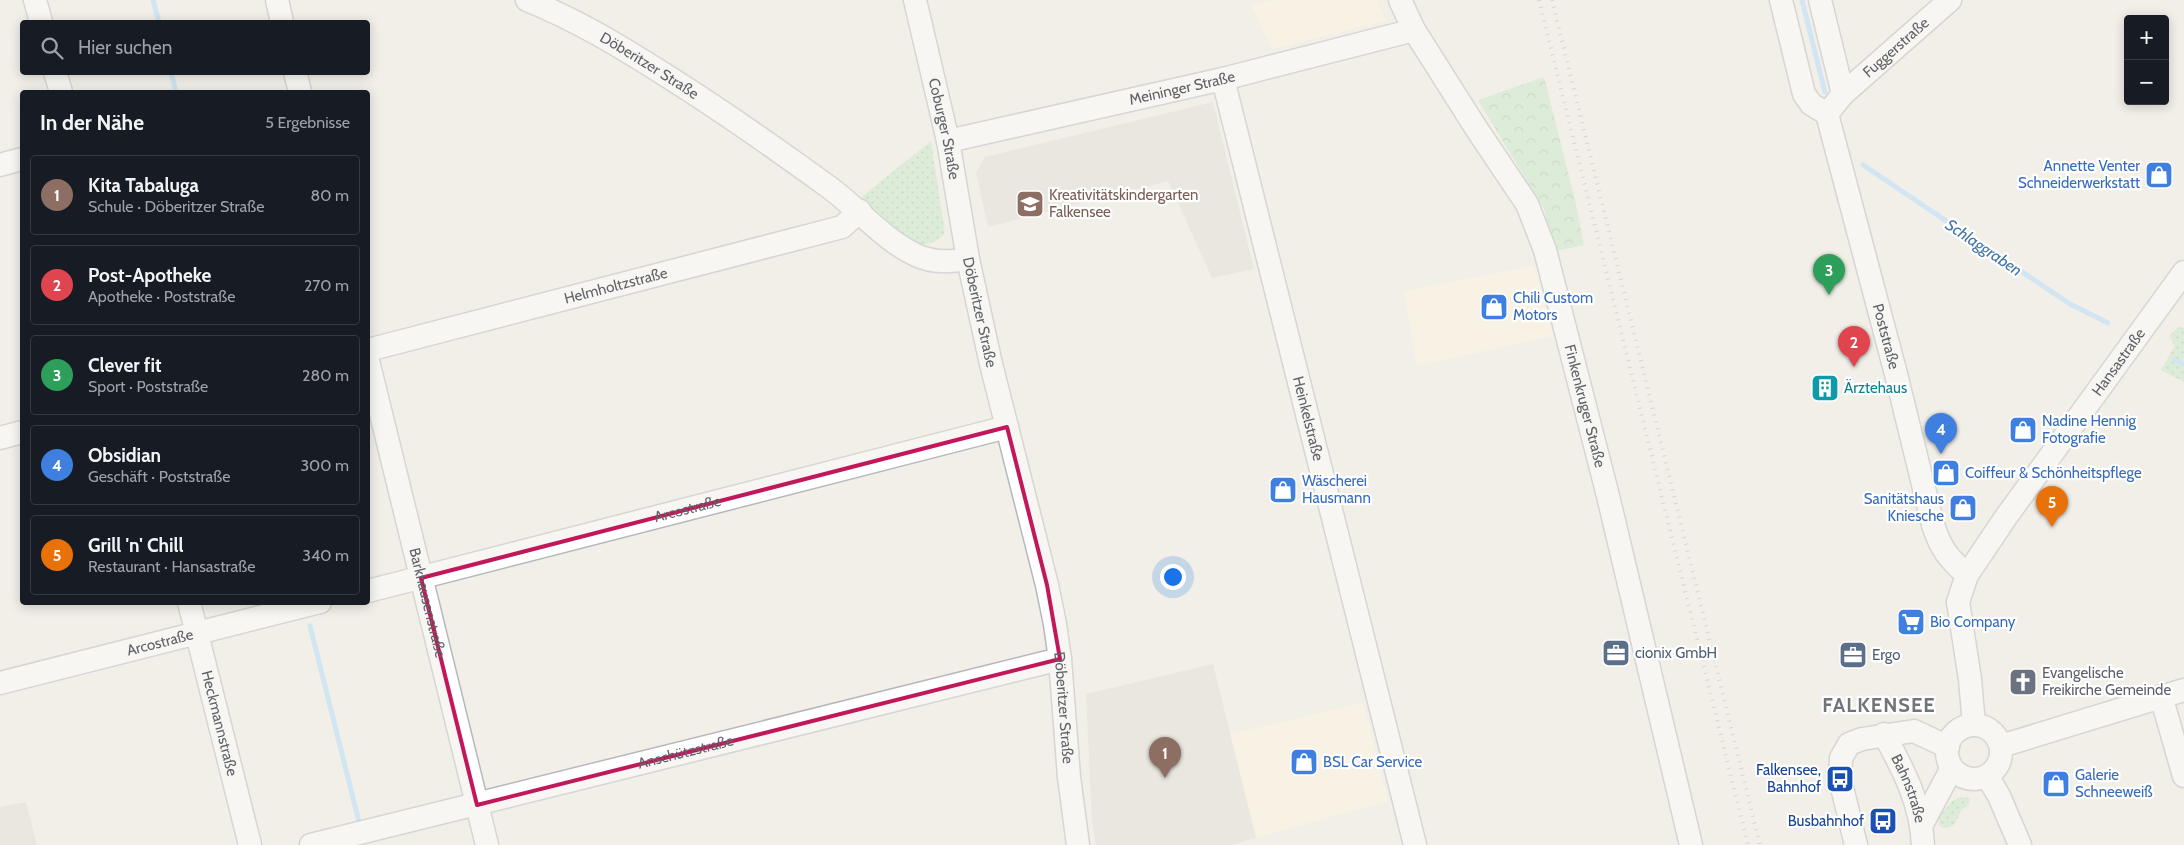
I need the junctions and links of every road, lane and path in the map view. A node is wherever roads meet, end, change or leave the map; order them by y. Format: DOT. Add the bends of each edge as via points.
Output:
graph roads {
  1 [pos="35,0"];
  2 [pos="277,0"];
  3 [pos="527,0"];
  4 [pos="915,0"];
  5 [pos="1400,0"];
  6 [pos="1781,0"];
  7 [pos="1820,0"];
  8 [pos="1950,0"];
  9 [pos="41,20"];
  10 [pos="282,20"];
  11 [pos="1414,30"];
  12 [pos="56,75"];
  13 [pos="296,75"];
  14 [pos="1223,79"];
  15 [pos="60,90"];
  16 [pos="300,90"];
  17 [pos="1843,94"];
  18 [pos="1827,114"];
  19 [pos="948,140"];
  20 [pos="20,160"];
  21 [pos="0,165"];
  22 [pos="860,211"];
  23 [pos="968,259"];
  24 [pos="2184,272"];
  25 [pos="370,349"];
  26 [pos="370,369"];
  27 [pos="1007,427"];
  28 [pos="20,433"];
  29 [pos="0,438"];
  30 [pos="1967,575"];
  31 [pos="421,578"];
  32 [pos="370,591"];
  33 [pos="190,605"];
  34 [pos="308,605"];
  35 [pos="197,633"];
  36 [pos="1060,660"];
  37 [pos="0,683"];
  38 [pos="2184,690"];
  39 [pos="2161,696"];
  40 [pos="1974,725"];
  41 [pos="1884,734"];
  42 [pos="2000,746"];
  43 [pos="1950,757"];
  44 [pos="1987,776"];
  45 [pos="2184,776"];
  46 [pos="477,805"];
  47 [pos="1923,835"];
  48 [pos="250,845"];
  49 [pos="310,845"];
  50 [pos="487,845"];
  51 [pos="1078,845"];
  52 [pos="1415,845"];
  53 [pos="1691,845"];
  54 [pos="1856,845"];
  55 [pos="2020,845"];
  1 -- 9 [label="street"];
  2 -- 10 [label="street"];
  3 -- 22 [label="street, Döberitzer Straße" via="615,42 738,121"];
  4 -- 19 [label="street, Coburger Straße"];
  5 -- 11 [label="street, Finkenkruger Straße"];
  6 -- 18 [label="street" via="1804,94 1811,104"];
  7 -- 17 [label="street"];
  8 -- 17 [label="street, Fuggerstraße"];
  11 -- 14 [label="street, Meininger Straße"];
  11 -- 53 [label="street, Finkenkruger Straße" via="1527,204 1545,250 1608,496"];
  12 -- 15 [label="street"];
  13 -- 16 [label="street"];
  14 -- 19 [label="street, Meininger Straße"];
  14 -- 52 [label="street, Heinkelstraße"];
  17 -- 18 [label="street"];
  18 -- 30 [label="street, Poststraße" via="1933,525 1940,547"];
  19 -- 23 [label="street, Coburger Straße"];
  20 -- 21 [label="street"];
  22 -- 23 [label="street, Döberitzer Straße" via="887,236 917,255 942,261"];
  22 -- 25 [label="street, Helmholtzstraße" via="842,227"];
  23 -- 27 [label="street, Döberitzer Straße"];
  24 -- 30 [label="street, Hansastraße" via="2006,516"];
  26 -- 31 [label="street, Barkhausenstraße"];
  27 -- 31 [label="street, Arcostraße"];
  27 -- 36 [label="street, Döberitzer Straße" via="1047,585"];
  28 -- 29 [label="street"];
  30 -- 40 [label="street" via="1958,602"];
  31 -- 32 [label="street, Arcostraße"];
  31 -- 46 [label="street, Barkhausenstraße"];
  33 -- 35 [label="street, Heckmannstraße"];
  34 -- 35 [label="street, Arcostraße"];
  35 -- 37 [label="street, Arcostraße"];
  35 -- 48 [label="street, Heckmannstraße"];
  36 -- 46 [label="street, Anschützstraße"];
  36 -- 51 [label="street, Döberitzer Straße"];
  38 -- 39 [label="street"];
  39 -- 42 [label="street"];
  39 -- 45 [label="street"];
  40 -- 42 [label="street" via="1991,731"];
  40 -- 43 [label="street" via="1965,726 1951,738"];
  41 -- 43 [label="street, Bahnstraße" via="1914,731"];
  41 -- 47 [label="street, Bahnstraße" via="1917,803"];
  41 -- 54 [label="street, Bahnstraße" via="1849,744 1841,758 1840,780"];
  42 -- 44 [label="street" via="1999,763"];
  43 -- 44 [label="street" via="1959,774 1967,778"];
  43 -- 47 [label="street"];
  44 -- 55 [label="street"];
  46 -- 49 [label="street, Anschützstraße"];
  46 -- 50 [label="street, Barkhausenstraße"];
}
